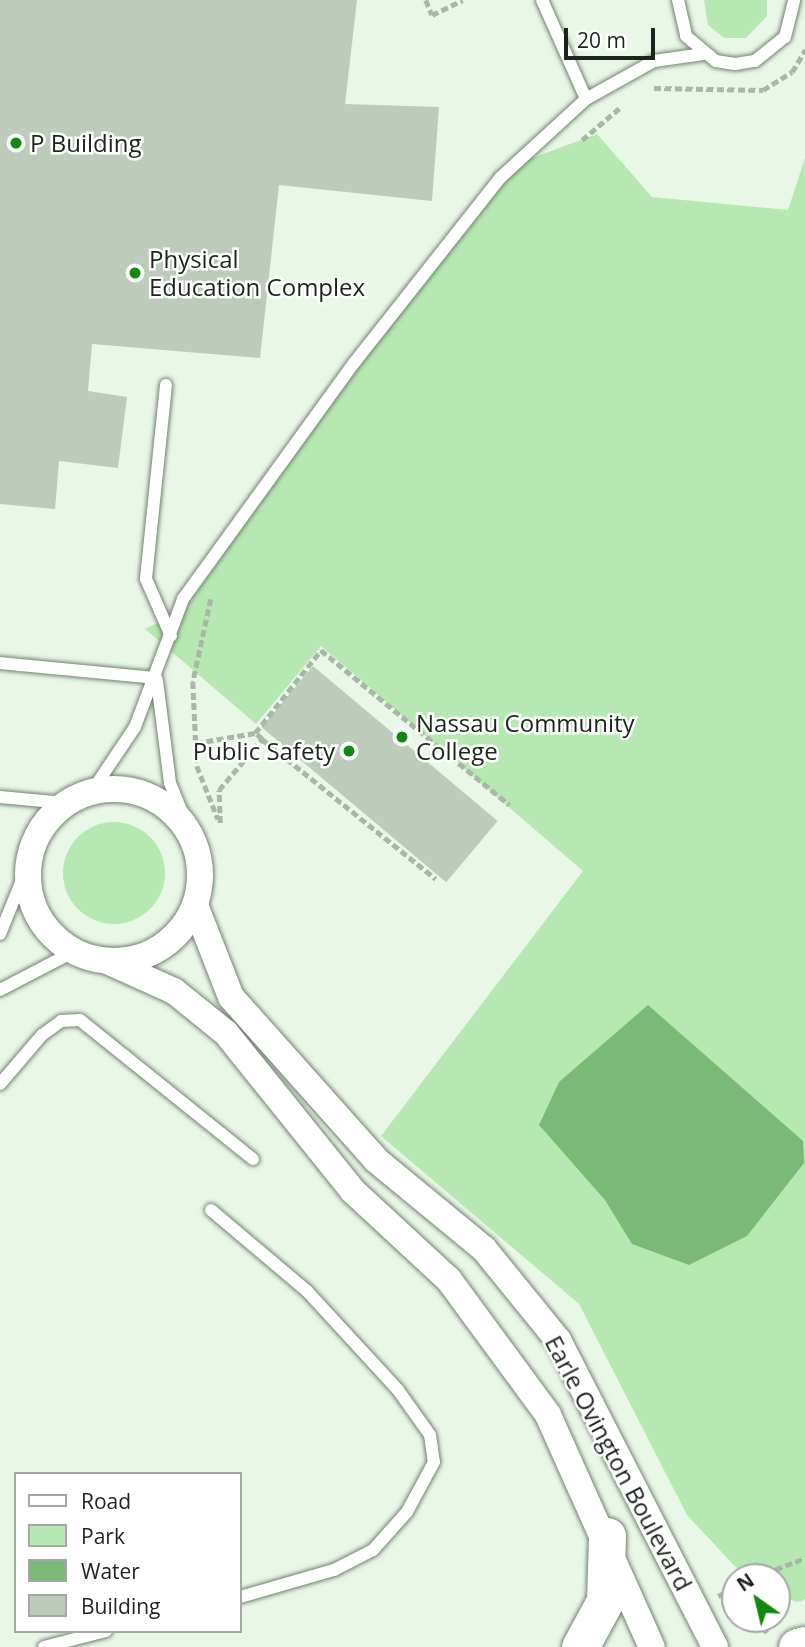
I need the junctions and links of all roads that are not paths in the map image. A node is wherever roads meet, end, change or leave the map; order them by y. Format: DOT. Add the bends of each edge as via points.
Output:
graph roads {
  1 [pos="542,0"];
  2 [pos="678,0"];
  3 [pos="794,0"];
  4 [pos="805,10"];
  5 [pos="793,20"];
  6 [pos="704,54"];
  7 [pos="586,99"];
  8 [pos="166,384"];
  9 [pos="171,636"];
  10 [pos="0,663"];
  11 [pos="156,678"];
  12 [pos="92,791"];
  13 [pos="0,797"];
  14 [pos="65,803"];
  15 [pos="192,837"];
  16 [pos="27,868"];
  17 [pos="195,905"];
  18 [pos="0,934"];
  19 [pos="73,952"];
  20 [pos="107,961"];
  21 [pos="0,990"];
  22 [pos="0,1084"];
  23 [pos="334,1114"];
  24 [pos="312,1142"];
  25 [pos="253,1159"];
  26 [pos="211,1210"];
  27 [pos="607,1536"];
  28 [pos="242,1596"];
  29 [pos="98,1633"];
  30 [pos="805,1645"];
  31 [pos="44,1647"];
  32 [pos="580,1647"];
  33 [pos="652,1647"];
  34 [pos="715,1647"];
  35 [pos="797,1647"];
  1 -- 7 [label="lane"];
  2 -- 6 [label="lane" via="686,36"];
  3 -- 5 [label="lane"];
  4 -- 5 [label="lane"];
  5 -- 6 [label="lane" via="785,37 755,61 735,64"];
  6 -- 7 [label="lane" via="654,61"];
  7 -- 9 [label="lane" via="500,178 354,363 183,598"];
  8 -- 9 [label="lane" via="146,579"];
  9 -- 11 [label="lane"];
  10 -- 11 [label="lane"];
  11 -- 12 [label="lane" via="135,727"];
  11 -- 15 [label="lane" via="170,783"];
  12 -- 14 [label="street"];
  12 -- 15 [label="street" via="122,788 150,796 175,813"];
  13 -- 14 [label="lane"];
  14 -- 16 [label="street" via="33,843"];
  15 -- 17 [label="street" via="200,882"];
  16 -- 18 [label="lane"];
  16 -- 19 [label="street" via="37,917"];
  17 -- 20 [label="street" via="160,948"];
  17 -- 23 [label="street, Earle Ovington Boulevard" via="232,997"];
  19 -- 20 [label="street"];
  19 -- 21 [label="lane"];
  20 -- 24 [label="street, Earle Ovington Boulevard" via="174,991 226,1033"];
  22 -- 25 [label="lane" via="42,1035 61,1021 80,1020"];
  23 -- 24 [label="lane"];
  23 -- 34 [label="street, Earle Ovington Boulevard" via="376,1160 484,1249 558,1340"];
  24 -- 27 [label="street, Earle Ovington Boulevard" via="354,1191 450,1280 548,1415"];
  26 -- 28 [label="lane" via="273,1262 403,1395 430,1435 434,1462 407,1512 373,1550 334,1570"];
  27 -- 32 [label="street" via="606,1601"];
  27 -- 33 [label="street, Earle Ovington Boulevard"];
  29 -- 31 [label="lane"];
  30 -- 35 [label="street"];
}
